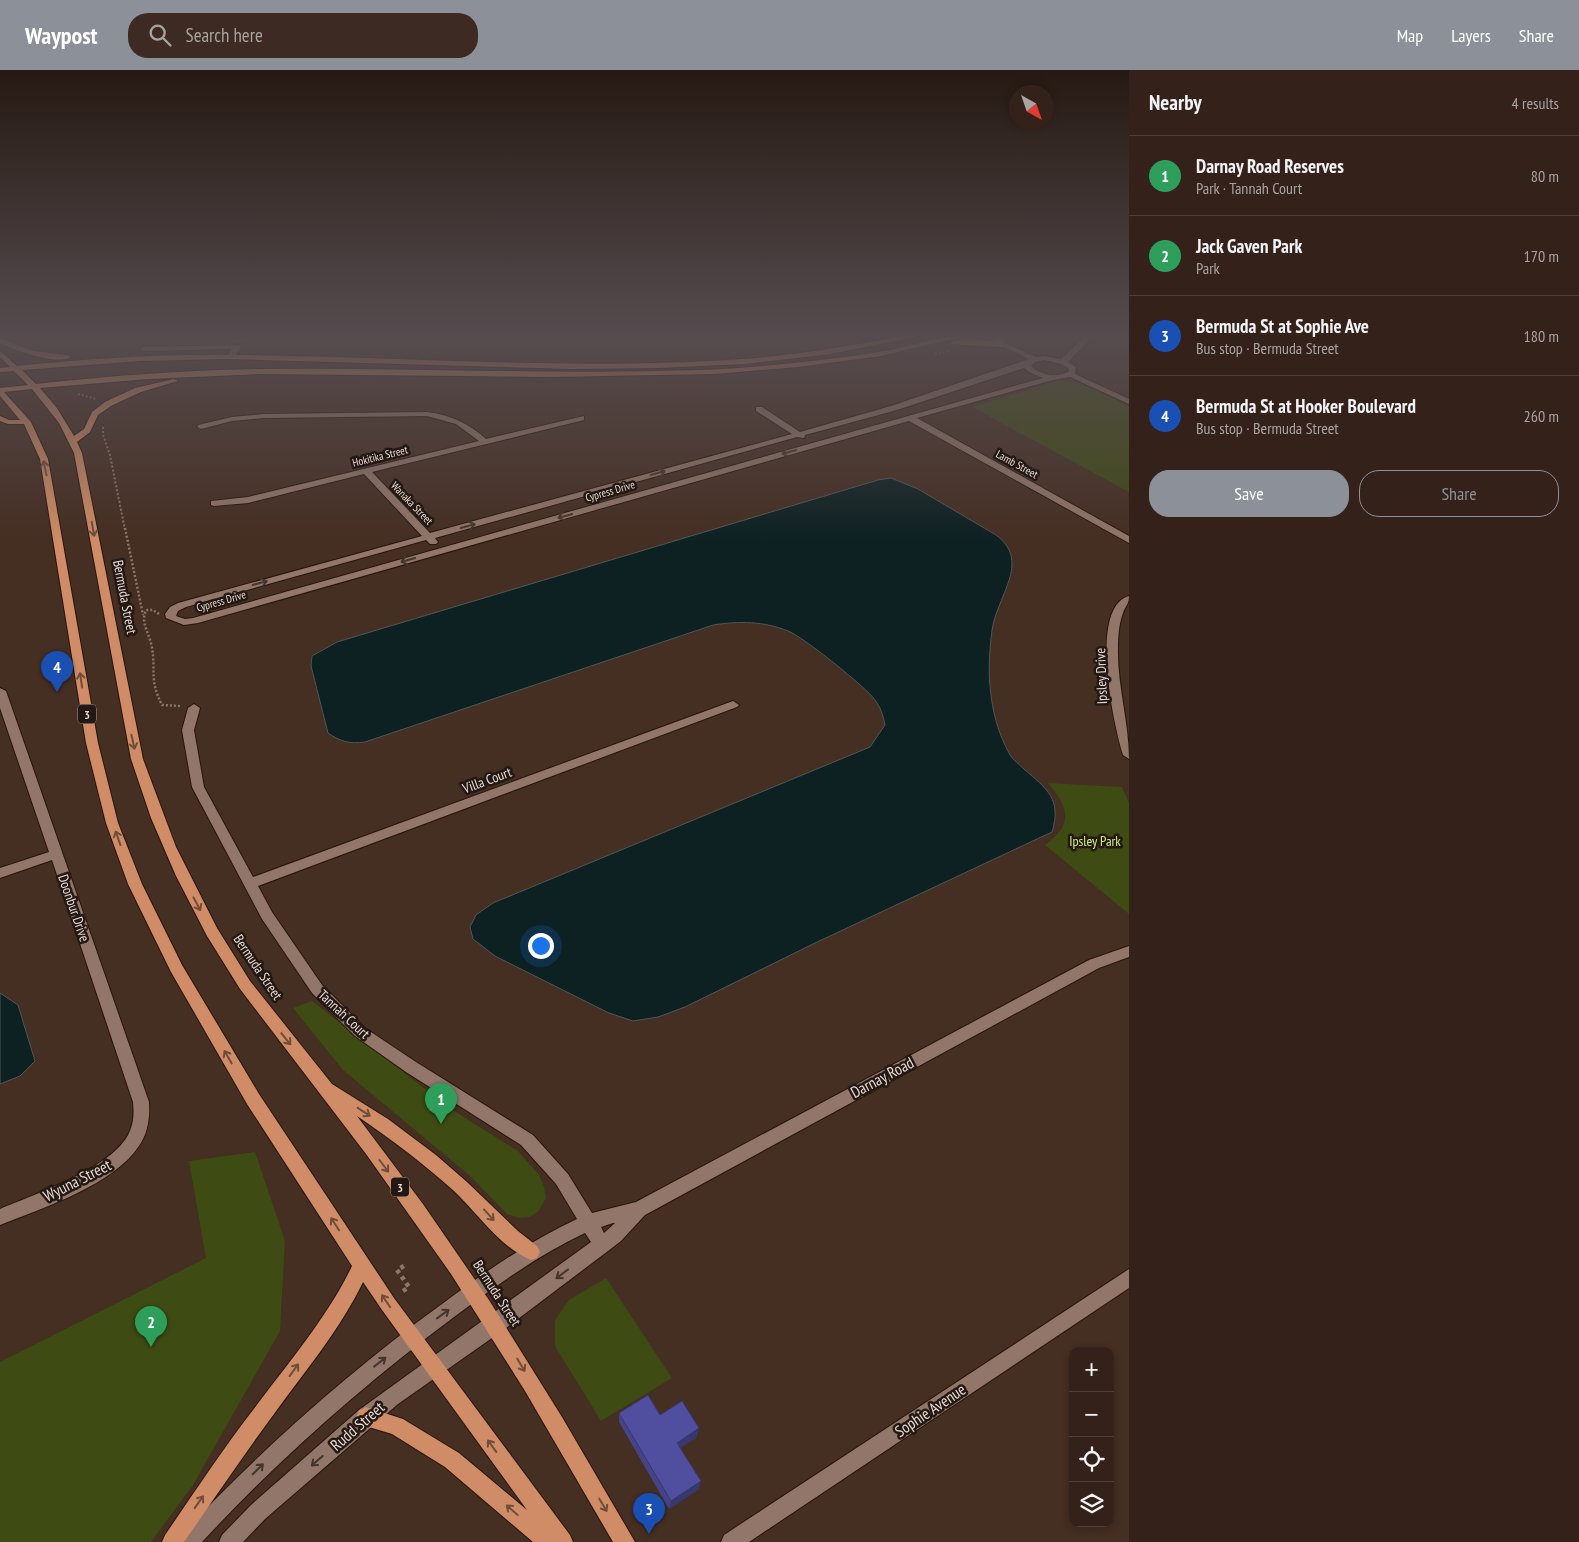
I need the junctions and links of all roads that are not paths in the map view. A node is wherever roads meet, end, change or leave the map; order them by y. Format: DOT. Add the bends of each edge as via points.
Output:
graph roads {
  1 [pos="11,405"];
  2 [pos="50,405"];
  3 [pos="108,405"];
  4 [pos="904,405"];
  5 [pos="957,405"];
  6 [pos="894,408"];
  7 [pos="759,410"];
  8 [pos="0,418"];
  9 [pos="580,418"];
  10 [pos="911,418"];
  11 [pos="26,422"];
  12 [pos="201,427"];
  13 [pos="798,434"];
  14 [pos="73,441"];
  15 [pos="485,442"];
  16 [pos="815,445"];
  17 [pos="366,471"];
  18 [pos="214,503"];
  19 [pos="428,537"];
  20 [pos="1129,540"];
  21 [pos="442,550"];
  22 [pos="1129,599"];
  23 [pos="0,691"];
  24 [pos="733,705"];
  25 [pos="194,708"];
  26 [pos="1129,754"];
  27 [pos="56,854"];
  28 [pos="0,873"];
  29 [pos="252,883"];
  30 [pos="1129,951"];
  31 [pos="323,1085"];
  32 [pos="139,1127"];
  33 [pos="639,1209"];
  34 [pos="0,1217"];
  35 [pos="588,1223"];
  36 [pos="602,1245"];
  37 [pos="531,1252"];
  38 [pos="362,1265"];
  39 [pos="1129,1278"];
  40 [pos="474,1291"];
  41 [pos="495,1324"];
  42 [pos="412,1337"];
  43 [pos="433,1367"];
  44 [pos="366,1417"];
  45 [pos="172,1542"];
  46 [pos="188,1542"];
  47 [pos="228,1542"];
  48 [pos="548,1542"];
  49 [pos="563,1542"];
  50 [pos="625,1542"];
  51 [pos="731,1542"];
  1 -- 11 [label="main road, 3"];
  2 -- 14 [label="main road, Bermuda Street / 3"];
  3 -- 14 [label="main road" via="95,414 87,430"];
  4 -- 6 [label="street, Cypress Drive"];
  5 -- 10 [label="street, Cypress Drive"];
  6 -- 10 [label="street, Lamb Street"];
  6 -- 13 [label="street, Cypress Drive"];
  7 -- 13 [label="street"];
  8 -- 11 [label="main road" via="8,422"];
  9 -- 15 [label="street, Hokitika Street"];
  10 -- 16 [label="street, Cypress Drive"];
  10 -- 20 [label="street, Lamb Street"];
  38 -- 11 [label="main road, 3, one-way" via="253,1099 176,968 123,854 100,781 92,743 44,459"];
  12 -- 15 [label="street" via="232,419 264,416 427,414 459,421"];
  13 -- 16 [label="street"];
  19 -- 13 [label="street, Cypress Drive, one-way"];
  14 -- 31 [label="main road, Bermuda Street / 3, one-way" via="84,481 137,759 147,794 174,860 222,948 260,1006"];
  15 -- 17 [label="street, Hokitika Street"];
  16 -- 21 [label="street, Cypress Drive, one-way"];
  17 -- 18 [label="street, Hokitika Street" via="248,500"];
  17 -- 19 [label="street, Wanaka Street"];
  19 -- 21 [label="street, Wanaka Street"];
  21 -- 19 [label="street, Cypress Drive, one-way" via="194,621 171,618 174,609 182,605"];
  22 -- 26 [label="street, Ipsley Drive" via="1118,612 1114,676 1117,708"];
  23 -- 27 [label="street, Doonbur Drive"];
  24 -- 29 [label="street, Villa Court"];
  25 -- 29 [label="street, Tannah Court" via="188,730 198,787"];
  27 -- 28 [label="street"];
  27 -- 32 [label="street, Doonbur Drive" via="141,1102"];
  29 -- 35 [label="street, Tannah Court" via="267,915 317,989 336,1009 360,1032 396,1057 527,1140 562,1179"];
  30 -- 33 [label="street, Darnay Road" via="1094,964"];
  31 -- 37 [label="main road, one-way" via="425,1155 461,1186 512,1239"];
  31 -- 40 [label="main road, Bermuda Street / 3, one-way"];
  32 -- 34 [label="street, Wyuna Street" via="134,1140 114,1162 82,1181"];
  33 -- 35 [label="street, Darnay Road"];
  33 -- 36 [label="street, Darnay Road"];
  35 -- 36 [label="street, Tannah Court"];
  35 -- 37 [label="street, Darnay Road"];
  36 -- 41 [label="street, Darnay Road, one-way"];
  37 -- 40 [label="street, Darnay Road"];
  42 -- 38 [label="main road, 3, one-way"];
  45 -- 38 [label="main road, one-way" via="329,1324"];
  39 -- 51 [label="street, Sophie Avenue"];
  40 -- 41 [label="main road, Bermuda Street / 3"];
  42 -- 40 [label="street, Darnay Road, one-way"];
  41 -- 43 [label="street, Rudd Street"];
  41 -- 50 [label="main road, Bermuda Street / 3, one-way"];
  42 -- 43 [label="main road, 3"];
  46 -- 42 [label="street, one-way" via="271,1456 318,1413"];
  43 -- 44 [label="street, Rudd Street"];
  49 -- 43 [label="main road, 3, one-way"];
  44 -- 47 [label="street, Rudd Street, one-way"];
  48 -- 44 [label="main road, one-way" via="452,1460 396,1426"];
}
